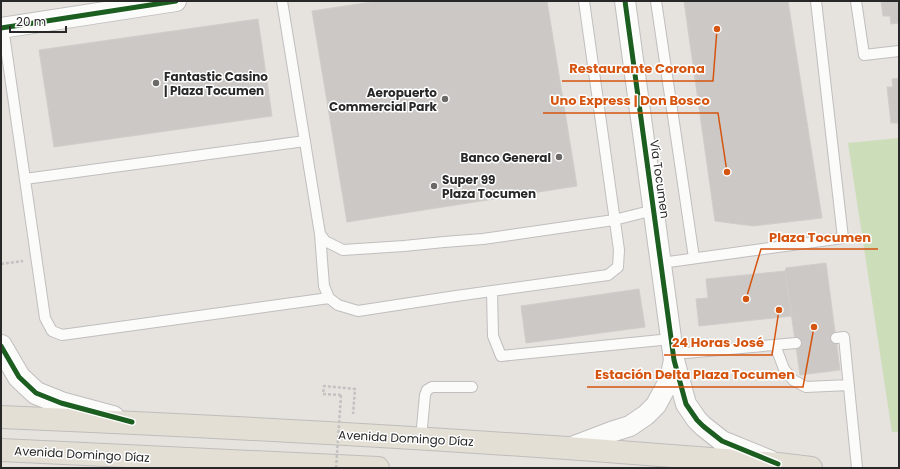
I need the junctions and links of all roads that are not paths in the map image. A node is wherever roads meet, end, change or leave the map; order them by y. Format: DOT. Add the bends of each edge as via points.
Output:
graph roads {
  1 [pos="176,1"];
  2 [pos="282,1"];
  3 [pos="584,1"];
  4 [pos="625,1"];
  5 [pos="656,1"];
  6 [pos="816,1"];
  7 [pos="856,1"];
  8 [pos="2,27"];
  9 [pos="899,51"];
  10 [pos="305,140"];
  11 [pos="25,179"];
  12 [pos="654,210"];
  13 [pos="614,220"];
  14 [pos="320,234"];
  15 [pos="694,258"];
  16 [pos="661,263"];
  17 [pos="492,291"];
  18 [pos="329,298"];
  19 [pos="836,338"];
  20 [pos="796,343"];
  21 [pos="775,345"];
  22 [pos="1,346"];
  23 [pos="673,351"];
  24 [pos="849,385"];
  25 [pos="472,387"];
  26 [pos="1,417"];
  27 [pos="132,422"];
  28 [pos="421,438"];
  29 [pos="569,448"];
  30 [pos="1,450"];
  31 [pos="27,451"];
  32 [pos="778,464"];
  33 [pos="58,468"];
  34 [pos="378,468"];
  35 [pos="811,468"];
  36 [pos="857,468"];
  1 -- 8 [label="street"];
  2 -- 10 [label="lane"];
  3 -- 13 [label="lane"];
  4 -- 12 [label="street, Vía Tocumen"];
  5 -- 15 [label="lane"];
  6 -- 15 [label="lane" via="843,238"];
  7 -- 9 [label="lane" via="864,55"];
  8 -- 11 [label="lane"];
  10 -- 11 [label="lane"];
  10 -- 14 [label="lane"];
  11 -- 18 [label="lane" via="46,318 52,331 62,335"];
  12 -- 13 [label="lane"];
  12 -- 16 [label="street, Vía Tocumen"];
  13 -- 14 [label="lane" via="483,239 343,250 325,241"];
  13 -- 17 [label="lane" via="619,250 618,267 608,276"];
  14 -- 18 [label="lane" via="324,286"];
  15 -- 16 [label="lane"];
  16 -- 23 [label="street, Vía Tocumen"];
  17 -- 18 [label="lane" via="358,311 338,305"];
  17 -- 23 [label="lane" via="492,336 501,356"];
  19 -- 24 [label="lane" via="844,337"];
  20 -- 21 [label="lane"];
  21 -- 23 [label="lane"];
  21 -- 24 [label="lane" via="784,369 793,380 806,387"];
  22 -- 27 [label="street" via="19,378 36,393 61,404"];
  23 -- 29 [label="street" via="670,379 656,405 646,416 630,426"];
  23 -- 32 [label="street" via="686,404 702,426 722,441"];
  24 -- 36 [label="lane"];
  25 -- 28 [label="lane" via="432,387 427,390"];
  26 -- 27 [label="main road, Avenida Domingo Díaz"];
  27 -- 28 [label="main road, Avenida Domingo Díaz"];
  28 -- 29 [label="main road, Avenida Domingo Díaz"];
  29 -- 32 [label="main road, Avenida Domingo Díaz"];
  30 -- 31 [label="main road, Avenida Domingo Díaz"];
  31 -- 33 [label="main road"];
  31 -- 34 [label="main road, Avenida Domingo Díaz"];
  32 -- 35 [label="main road, Avenida Domingo Díaz"];
}
